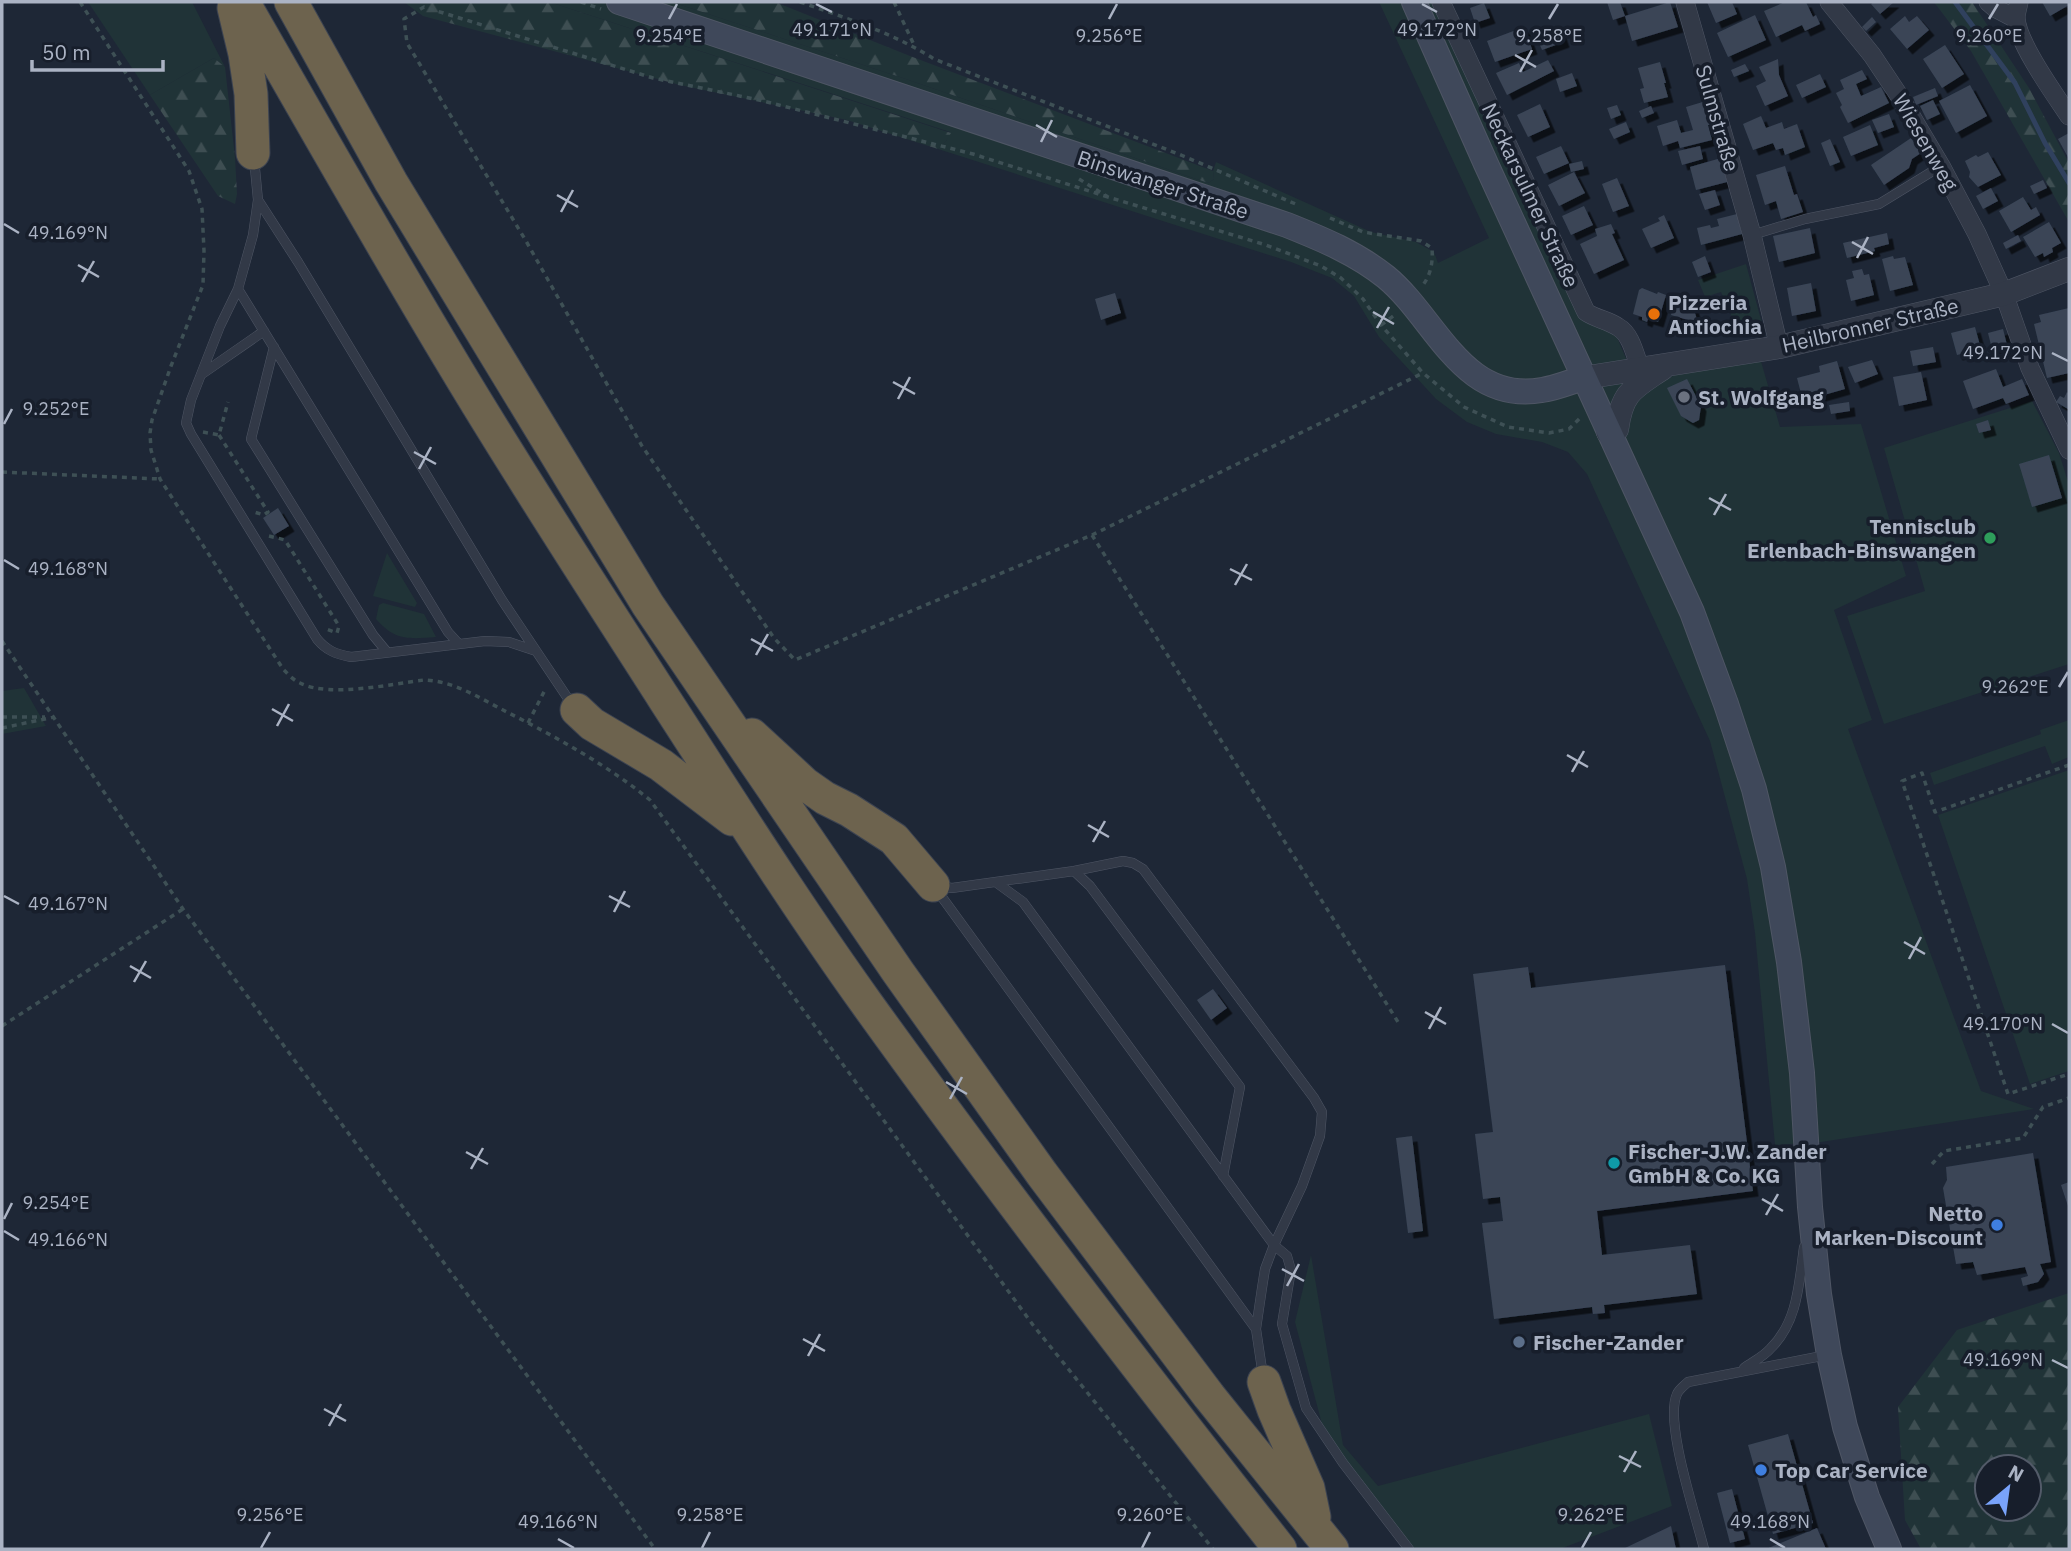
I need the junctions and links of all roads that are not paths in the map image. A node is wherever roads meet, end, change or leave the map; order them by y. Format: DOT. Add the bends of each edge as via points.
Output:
graph roads {
  1 [pos="233,2"];
  2 [pos="243,2"];
  3 [pos="291,2"];
  4 [pos="1414,2"];
  5 [pos="1441,2"];
  6 [pos="1685,2"];
  7 [pos="1829,2"];
  8 [pos="1988,2"];
  9 [pos="613,6"];
  10 [pos="2017,10"];
  11 [pos="2069,116"];
  12 [pos="253,153"];
  13 [pos="1941,166"];
  14 [pos="258,200"];
  15 [pos="1752,235"];
  16 [pos="2069,269"];
  17 [pos="239,289"];
  18 [pos="2004,294"];
  19 [pos="264,331"];
  20 [pos="1779,346"];
  21 [pos="274,347"];
  22 [pos="1668,364"];
  23 [pos="1640,368"];
  24 [pos="201,375"];
  25 [pos="1583,377"];
  26 [pos="1608,432"];
  27 [pos="2069,450"];
  28 [pos="458,643"];
  29 [pos="536,651"];
  30 [pos="387,652"];
  31 [pos="711,698"];
  32 [pos="577,710"];
  33 [pos="752,834"];
  34 [pos="1074,871"];
  35 [pos="997,883"];
  36 [pos="933,885"];
  37 [pos="1223,1176"];
  38 [pos="1810,1207"];
  39 [pos="1274,1245"];
  40 [pos="1256,1329"];
  41 [pos="1829,1355"];
  42 [pos="1741,1371"];
  43 [pos="1264,1382"];
  44 [pos="1324,1540"];
  45 [pos="1280,1549"];
  46 [pos="1409,1549"];
  47 [pos="1704,1549"];
  48 [pos="1889,1549"];
  1 -- 12 [label="highway" via="251,94"];
  2 -- 33 [label="highway" via="456,369"];
  3 -- 31 [label="highway" via="391,182 648,605"];
  4 -- 25 [label="main road"];
  5 -- 23 [label="street, Neckarsulmer Straße" via="1581,304 1586,312 1626,333"];
  6 -- 15 [label="street, Sulmstraße"];
  7 -- 13 [label="street, Wiesenweg" via="1872,55"];
  8 -- 10 [label="street" via="1994,8"];
  9 -- 25 [label="main road, Binswanger Straße" via="1324,240 1388,278 1452,355 1478,378 1500,387 1543,390"];
  10 -- 11 [label="street" via="2021,37"];
  12 -- 14 [label="lane"];
  13 -- 15 [label="lane" via="1879,204"];
  13 -- 18 [label="street, Wiesenweg"];
  14 -- 17 [label="lane"];
  14 -- 29 [label="lane"];
  15 -- 20 [label="street, Sulmstraße"];
  16 -- 18 [label="street, Heilbronner Straße"];
  17 -- 19 [label="lane"];
  17 -- 24 [label="lane"];
  18 -- 20 [label="street, Heilbronner Straße"];
  18 -- 27 [label="street, Wiesenweg" via="2030,368"];
  19 -- 21 [label="lane"];
  19 -- 24 [label="lane"];
  20 -- 22 [label="street, Heilbronner Straße"];
  21 -- 28 [label="lane"];
  21 -- 30 [label="lane" via="251,439"];
  22 -- 23 [label="street, Heilbronner Straße"];
  22 -- 26 [label="street" via="1628,392 1616,429"];
  23 -- 25 [label="street, Heilbronner Straße"];
  24 -- 30 [label="lane" via="186,423 317,639 336,654"];
  25 -- 26 [label="main road"];
  26 -- 38 [label="main road" via="1692,612 1754,789 1789,962"];
  28 -- 29 [label="lane" via="509,642"];
  28 -- 30 [label="lane"];
  29 -- 32 [label="lane"];
  31 -- 36 [label="highway" via="806,784 894,839"];
  31 -- 44 [label="highway" via="1042,1174"];
  32 -- 33 [label="highway" via="661,765"];
  33 -- 45 [label="highway" via="866,1002 1036,1234"];
  34 -- 35 [label="lane"];
  34 -- 37 [label="lane" via="1090,886 1240,1087"];
  34 -- 39 [label="lane" via="1122,861 1143,869 1322,1112 1320,1136 1302,1186"];
  35 -- 36 [label="lane" via="952,888"];
  35 -- 37 [label="lane" via="1023,902"];
  36 -- 40 [label="lane"];
  37 -- 39 [label="lane"];
  38 -- 41 [label="main road"];
  38 -- 42 [label="lane" via="1793,1315 1769,1351"];
  39 -- 40 [label="lane" via="1265,1269"];
  39 -- 46 [label="lane" via="1287,1256 1291,1270 1282,1324 1306,1408"];
  40 -- 43 [label="lane"];
  41 -- 42 [label="lane"];
  41 -- 48 [label="main road" via="1845,1427"];
  42 -- 47 [label="lane" via="1688,1382 1678,1392 1674,1406 1674,1434"];
  43 -- 44 [label="highway" via="1308,1488"];
}
